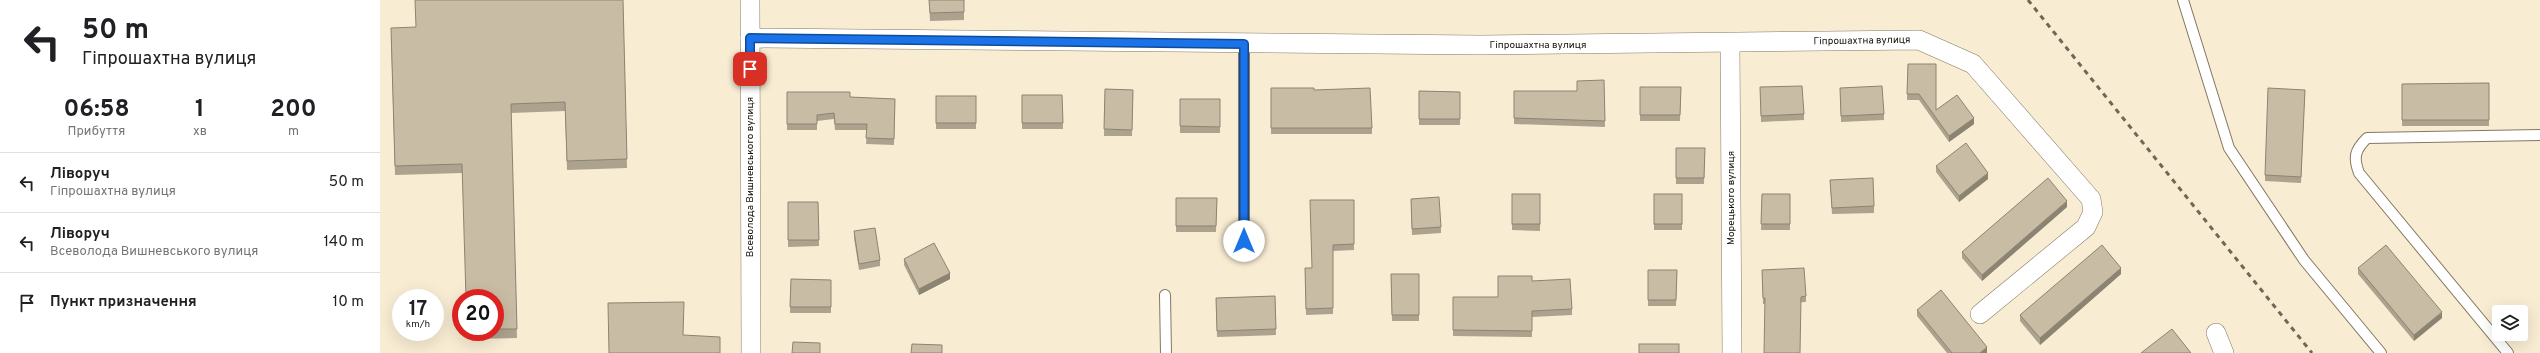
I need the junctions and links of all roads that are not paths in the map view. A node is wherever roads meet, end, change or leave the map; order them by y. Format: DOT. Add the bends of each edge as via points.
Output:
graph roads {
  1 [pos="750,0"];
  2 [pos="2183,0"];
  3 [pos="750,38"];
  4 [pos="1730,43"];
  5 [pos="1244,44"];
  6 [pos="2540,134"];
  7 [pos="1244,241"];
  8 [pos="1165,295"];
  9 [pos="1980,314"];
  10 [pos="2216,333"];
  11 [pos="751,353"];
  12 [pos="1166,353"];
  13 [pos="1732,353"];
  14 [pos="2224,353"];
  15 [pos="2381,353"];
  16 [pos="2508,353"];
  1 -- 3 [label="street, Всеволода Вишневського вулиця"];
  2 -- 15 [label="lane" via="2229,148 2304,260"];
  3 -- 5 [label="street, Гіпрошахтна вулиця"];
  3 -- 11 [label="street, Всеволода Вишневського вулиця"];
  4 -- 5 [label="street, Гіпрошахтна вулиця"];
  4 -- 9 [label="street, Гіпрошахтна вулиця" via="1919,40 1973,64 2091,199 2093,212 2086,227"];
  4 -- 13 [label="street, Морецького вулиця"];
  5 -- 7 [label="lane"];
  6 -- 16 [label="lane" via="2367,138 2357,148 2354,160 2360,174"];
  8 -- 12 [label="lane"];
  10 -- 14 [label="street"];
}
